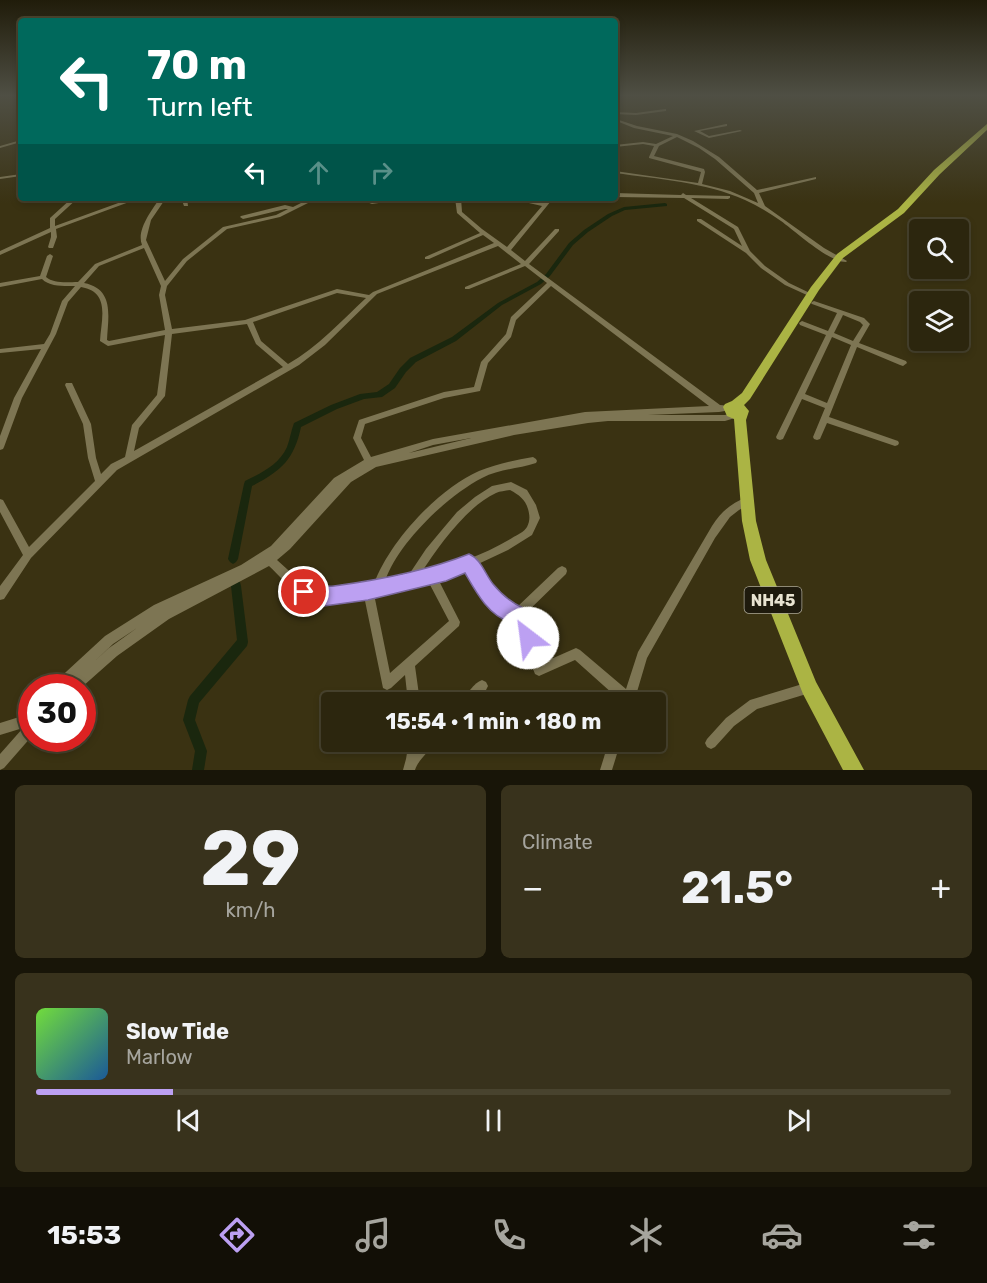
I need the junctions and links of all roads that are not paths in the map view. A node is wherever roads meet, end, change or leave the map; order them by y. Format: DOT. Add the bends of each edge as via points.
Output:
graph roads {
  1 [pos="659,131"];
  2 [pos="696,131"];
  3 [pos="740,131"];
  4 [pos="982,131"];
  5 [pos="701,133"];
  6 [pos="676,136"];
  7 [pos="684,138"];
  8 [pos="18,142"];
  9 [pos="657,145"];
  10 [pos="618,146"];
  11 [pos="0,147"];
  12 [pos="618,172"];
  13 [pos="18,175"];
  14 [pos="0,178"];
  15 [pos="814,178"];
  16 [pos="700,184"];
  17 [pos="756,192"];
  18 [pos="618,195"];
  19 [pos="683,195"];
  20 [pos="739,197"];
  21 [pos="72,201"];
  22 [pos="129,201"];
  23 [pos="162,201"];
  24 [pos="185,201"];
  25 [pos="308,201"];
  26 [pos="459,201"];
  27 [pos="549,201"];
  28 [pos="186,205"];
  29 [pos="762,207"];
  30 [pos="293,208"];
  31 [pos="243,217"];
  32 [pos="699,220"];
  33 [pos="52,229"];
  34 [pos="557,230"];
  35 [pos="484,233"];
  36 [pos="498,244"];
  37 [pos="144,246"];
  38 [pos="51,247"];
  39 [pos="507,251"];
  40 [pos="0,252"];
  41 [pos="748,252"];
  42 [pos="50,256"];
  43 [pos="843,257"];
  44 [pos="525,264"];
  45 [pos="426,272"];
  46 [pos="43,277"];
  47 [pos="83,283"];
  48 [pos="551,283"];
  49 [pos="0,285"];
  50 [pos="165,286"];
  51 [pos="467,288"];
  52 [pos="370,297"];
  53 [pos="812,299"];
  54 [pos="841,312"];
  55 [pos="249,321"];
  56 [pos="802,323"];
  57 [pos="169,332"];
  58 [pos="830,334"];
  59 [pos="855,344"];
  60 [pos="46,346"];
  61 [pos="0,351"];
  62 [pos="903,363"];
  63 [pos="288,368"];
  64 [pos="69,385"];
  65 [pos="800,395"];
  66 [pos="830,407"];
  67 [pos="733,411"];
  68 [pos="825,419"];
  69 [pos="780,437"];
  70 [pos="817,437"];
  71 [pos="895,443"];
  72 [pos="0,447"];
  73 [pos="129,457"];
  74 [pos="369,460"];
  75 [pos="533,461"];
  76 [pos="99,480"];
  77 [pos="747,501"];
  78 [pos="0,503"];
  79 [pos="28,555"];
  80 [pos="267,558"];
  81 [pos="469,563"];
  82 [pos="562,571"];
  83 [pos="431,576"];
  84 [pos="411,580"];
  85 [pos="373,589"];
  86 [pos="0,595"];
  87 [pos="517,614"];
  88 [pos="409,664"];
  89 [pos="72,674"];
  90 [pos="88,674"];
  91 [pos="482,686"];
  92 [pos="809,688"];
  93 [pos="413,692"];
  94 [pos="477,692"];
  95 [pos="618,692"];
  96 [pos="631,692"];
  97 [pos="18,723"];
  98 [pos="0,729"];
  99 [pos="18,743"];
  100 [pos="711,743"];
  101 [pos="421,752"];
  102 [pos="612,752"];
  103 [pos="0,764"];
  104 [pos="411,765"];
  105 [pos="606,770"];
  106 [pos="854,770"];
  1 -- 6 [label="street"];
  2 -- 5 [label="street"];
  3 -- 5 [label="street" via="709,137"];
  4 -- 43 [label="highway" via="936,172 901,212"];
  5 -- 7 [label="street"];
  6 -- 7 [label="street"];
  6 -- 9 [label="street"];
  7 -- 17 [label="street"];
  8 -- 11 [label="street"];
  9 -- 10 [label="street"];
  9 -- 16 [label="street" via="651,157 702,170"];
  12 -- 16 [label="street"];
  13 -- 14 [label="street"];
  15 -- 17 [label="street"];
  16 -- 20 [label="street"];
  17 -- 29 [label="street"];
  18 -- 19 [label="street"];
  19 -- 20 [label="street"];
  19 -- 41 [label="street" via="737,230"];
  20 -- 29 [label="street"];
  21 -- 33 [label="street" via="52,219"];
  22 -- 33 [label="street"];
  23 -- 37 [label="street" via="148,220"];
  24 -- 28 [label="street"];
  25 -- 30 [label="street"];
  26 -- 35 [label="street" via="459,212"];
  27 -- 39 [label="street"];
  29 -- 43 [label="street" via="814,244"];
  30 -- 31 [label="street"];
  30 -- 50 [label="street" via="271,219 225,228 184,260"];
  32 -- 41 [label="street"];
  33 -- 38 [label="street"];
  33 -- 40 [label="street"];
  34 -- 44 [label="street"];
  35 -- 36 [label="street"];
  35 -- 45 [label="street" via="428,255"];
  36 -- 39 [label="street"];
  36 -- 45 [label="street"];
  37 -- 47 [label="street" via="97,265"];
  37 -- 50 [label="street"];
  39 -- 44 [label="street"];
  41 -- 53 [label="street" via="780,280"];
  42 -- 46 [label="street"];
  43 -- 53 [label="highway"];
  44 -- 48 [label="street"];
  44 -- 51 [label="street"];
  45 -- 52 [label="street"];
  46 -- 47 [label="street" via="50,282"];
  46 -- 49 [label="street"];
  47 -- 57 [label="street" via="103,297 105,344"];
  47 -- 60 [label="street" via="61,307"];
  48 -- 67 [label="street"];
  48 -- 74 [label="street" via="513,319 510,335 484,362 477,389 444,395 362,422 357,438"];
  50 -- 57 [label="street" via="163,308"];
  52 -- 55 [label="street" via="337,291"];
  52 -- 63 [label="street" via="317,348"];
  53 -- 54 [label="street"];
  53 -- 56 [label="highway"];
  53 -- 67 [label="highway"];
  54 -- 58 [label="street"];
  54 -- 59 [label="street" via="866,323"];
  55 -- 57 [label="street"];
  55 -- 63 [label="street" via="258,342"];
  56 -- 58 [label="street"];
  56 -- 67 [label="highway" via="749,405"];
  57 -- 73 [label="street" via="161,396 135,427"];
  58 -- 59 [label="street"];
  58 -- 65 [label="street"];
  59 -- 62 [label="street"];
  59 -- 66 [label="street"];
  60 -- 61 [label="street"];
  60 -- 72 [label="street" via="22,389"];
  63 -- 73 [label="street"];
  64 -- 76 [label="street" via="87,424"];
  65 -- 66 [label="street"];
  65 -- 69 [label="street"];
  66 -- 68 [label="street"];
  67 -- 74 [label="street" via="585,415 433,442"];
  67 -- 77 [label="highway, NH45"];
  67 -- 80 [label="street" via="725,418 588,420 392,458 348,479 287,546"];
  68 -- 70 [label="street"];
  68 -- 71 [label="street"];
  73 -- 76 [label="street"];
  74 -- 80 [label="street" via="337,481"];
  75 -- 85 [label="street" via="493,469 442,501 392,555"];
  76 -- 79 [label="street"];
  77 -- 92 [label="highway, NH45" via="758,560"];
  77 -- 96 [label="street" via="733,506 712,535 642,656"];
  78 -- 79 [label="street"];
  79 -- 86 [label="street"];
  80 -- 85 [label="street" via="311,595 324,597"];
  80 -- 89 [label="street" via="158,609 110,640"];
  80 -- 90 [label="street" via="246,575 165,615"];
  81 -- 83 [label="street"];
  81 -- 84 [label="street" via="529,532 534,525 534,511 522,491 504,487 478,498 437,542"];
  81 -- 87 [label="street" via="485,590 505,611"];
  82 -- 87 [label="street"];
  83 -- 84 [label="street"];
  83 -- 88 [label="street" via="454,622"];
  84 -- 85 [label="street"];
  85 -- 88 [label="street" via="387,684"];
  87 -- 95 [label="street" via="538,670 576,654"];
  88 -- 93 [label="street"];
  91 -- 94 [label="street"];
  92 -- 100 [label="street" via="754,704"];
  92 -- 106 [label="highway, NH45"];
  97 -- 98 [label="street"];
  99 -- 103 [label="street"];
  101 -- 104 [label="street"];
  102 -- 105 [label="street"];
}
